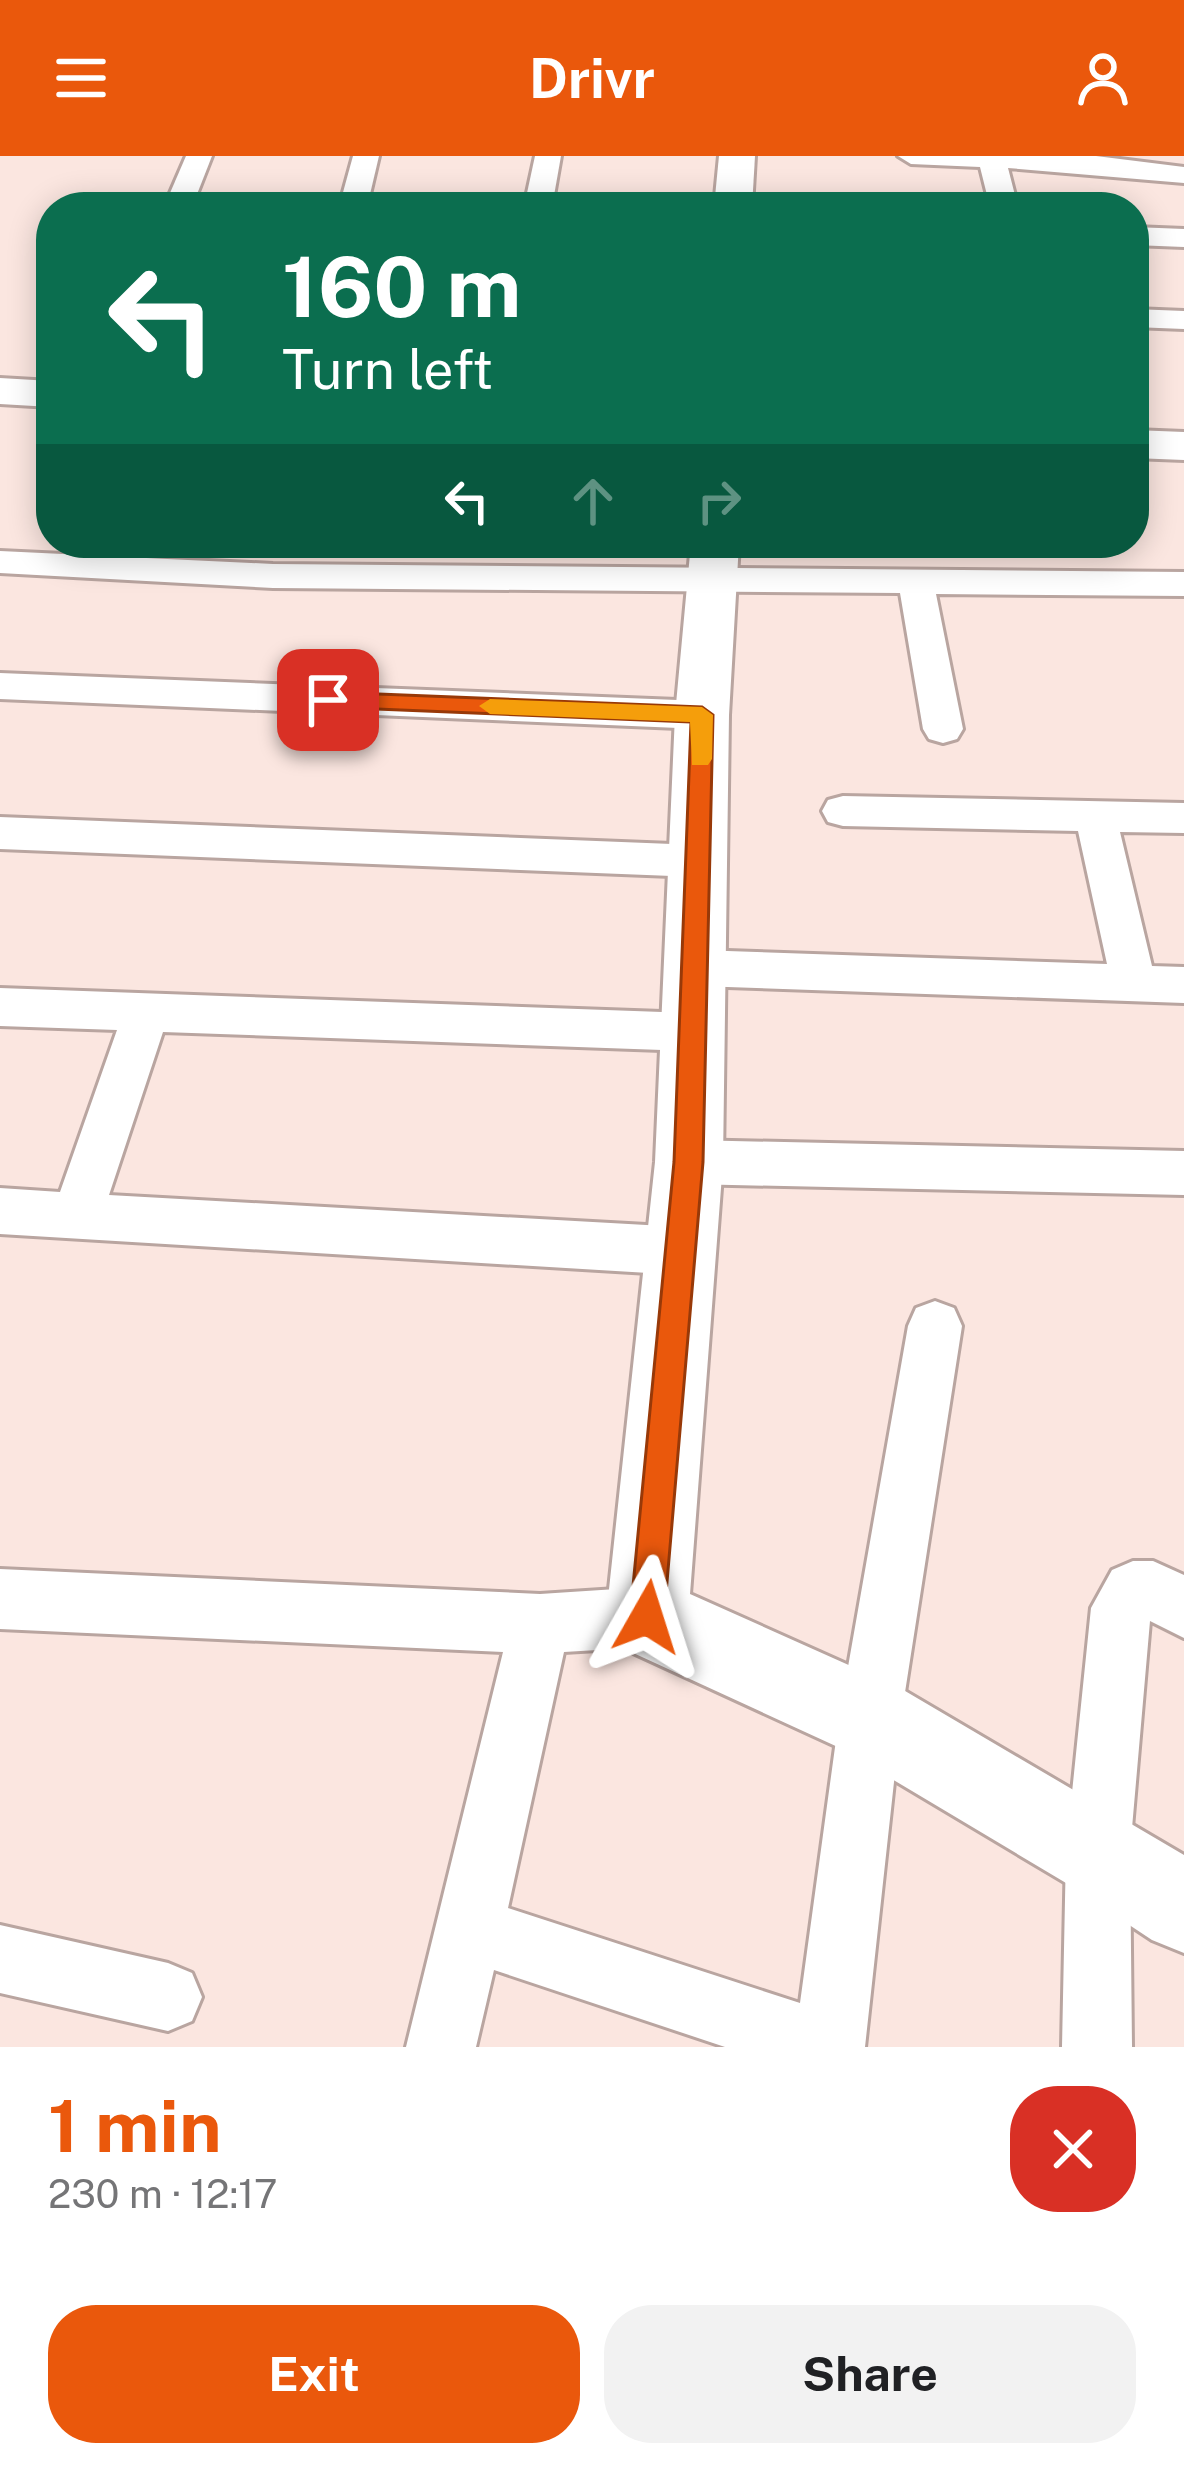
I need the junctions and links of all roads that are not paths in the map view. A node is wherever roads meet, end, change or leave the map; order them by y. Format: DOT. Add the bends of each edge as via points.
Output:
graph roads {
  1 [pos="199,156"];
  2 [pos="366,156"];
  3 [pos="548,156"];
  4 [pos="737,156"];
  5 [pos="911,156"];
  6 [pos="992,158"];
  7 [pos="1184,175"];
  8 [pos="184,192"];
  9 [pos="357,192"];
  10 [pos="541,192"];
  11 [pos="734,192"];
  12 [pos="1000,192"];
  13 [pos="1149,237"];
  14 [pos="1184,238"];
  15 [pos="1149,319"];
  16 [pos="1184,320"];
  17 [pos="0,391"];
  18 [pos="36,393"];
  19 [pos="0,416"];
  20 [pos="36,417"];
  21 [pos="1149,418"];
  22 [pos="1184,418"];
  23 [pos="1149,445"];
  24 [pos="1184,446"];
  25 [pos="0,562"];
  26 [pos="714,562"];
  27 [pos="916,582"];
  28 [pos="1184,584"];
  29 [pos="0,686"];
  30 [pos="702,715"];
  31 [pos="943,729"];
  32 [pos="843,812"];
  33 [pos="1095,816"];
  34 [pos="1184,818"];
  35 [pos="0,833"];
  36 [pos="697,861"];
  37 [pos="1133,985"];
  38 [pos="1184,985"];
  39 [pos="694,1000"];
  40 [pos="0,1007"];
  41 [pos="146,1013"];
  42 [pos="688,1162"];
  43 [pos="1184,1173"];
  44 [pos="0,1211"];
  45 [pos="77,1214"];
  46 [pos="682,1251"];
  47 [pos="934,1326"];
  48 [pos="0,1599"];
  49 [pos="1184,1608"];
  50 [pos="647,1617"];
  51 [pos="540,1624"];
  52 [pos="870,1718"];
  53 [pos="1098,1851"];
  54 [pos="1184,1908"];
  55 [pos="470,1929"];
  56 [pos="0,1959"];
  57 [pos="168,1996"];
  58 [pos="441,2047"];
  59 [pos="830,2047"];
  60 [pos="1097,2047"];
  1 -- 8 [label="street"];
  2 -- 9 [label="street"];
  3 -- 10 [label="street"];
  4 -- 11 [label="street"];
  5 -- 6 [label="street"];
  6 -- 7 [label="street"];
  6 -- 12 [label="street"];
  13 -- 14 [label="street"];
  15 -- 16 [label="street"];
  17 -- 18 [label="street"];
  19 -- 20 [label="street"];
  21 -- 22 [label="street"];
  23 -- 24 [label="street"];
  25 -- 26 [label="street" via="273,576"];
  26 -- 27 [label="street"];
  26 -- 30 [label="street"];
  27 -- 28 [label="street"];
  27 -- 31 [label="street"];
  29 -- 30 [label="street"];
  30 -- 36 [label="street"];
  32 -- 33 [label="street"];
  33 -- 34 [label="street"];
  33 -- 37 [label="street"];
  35 -- 36 [label="street"];
  36 -- 39 [label="street"];
  37 -- 38 [label="street"];
  37 -- 39 [label="street"];
  39 -- 41 [label="street"];
  39 -- 42 [label="street"];
  40 -- 41 [label="street"];
  41 -- 45 [label="street"];
  42 -- 43 [label="street"];
  42 -- 46 [label="street"];
  44 -- 45 [label="street"];
  45 -- 46 [label="street"];
  46 -- 50 [label="street"];
  47 -- 52 [label="street"];
  48 -- 51 [label="street"];
  49 -- 53 [label="street" via="1153,1590 1133,1591 1121,1608"];
  50 -- 51 [label="street"];
  50 -- 52 [label="street"];
  51 -- 55 [label="street"];
  52 -- 53 [label="street"];
  52 -- 59 [label="street"];
  53 -- 54 [label="street"];
  53 -- 60 [label="street"];
  55 -- 58 [label="street"];
  55 -- 59 [label="street"];
  56 -- 57 [label="street"];
}
